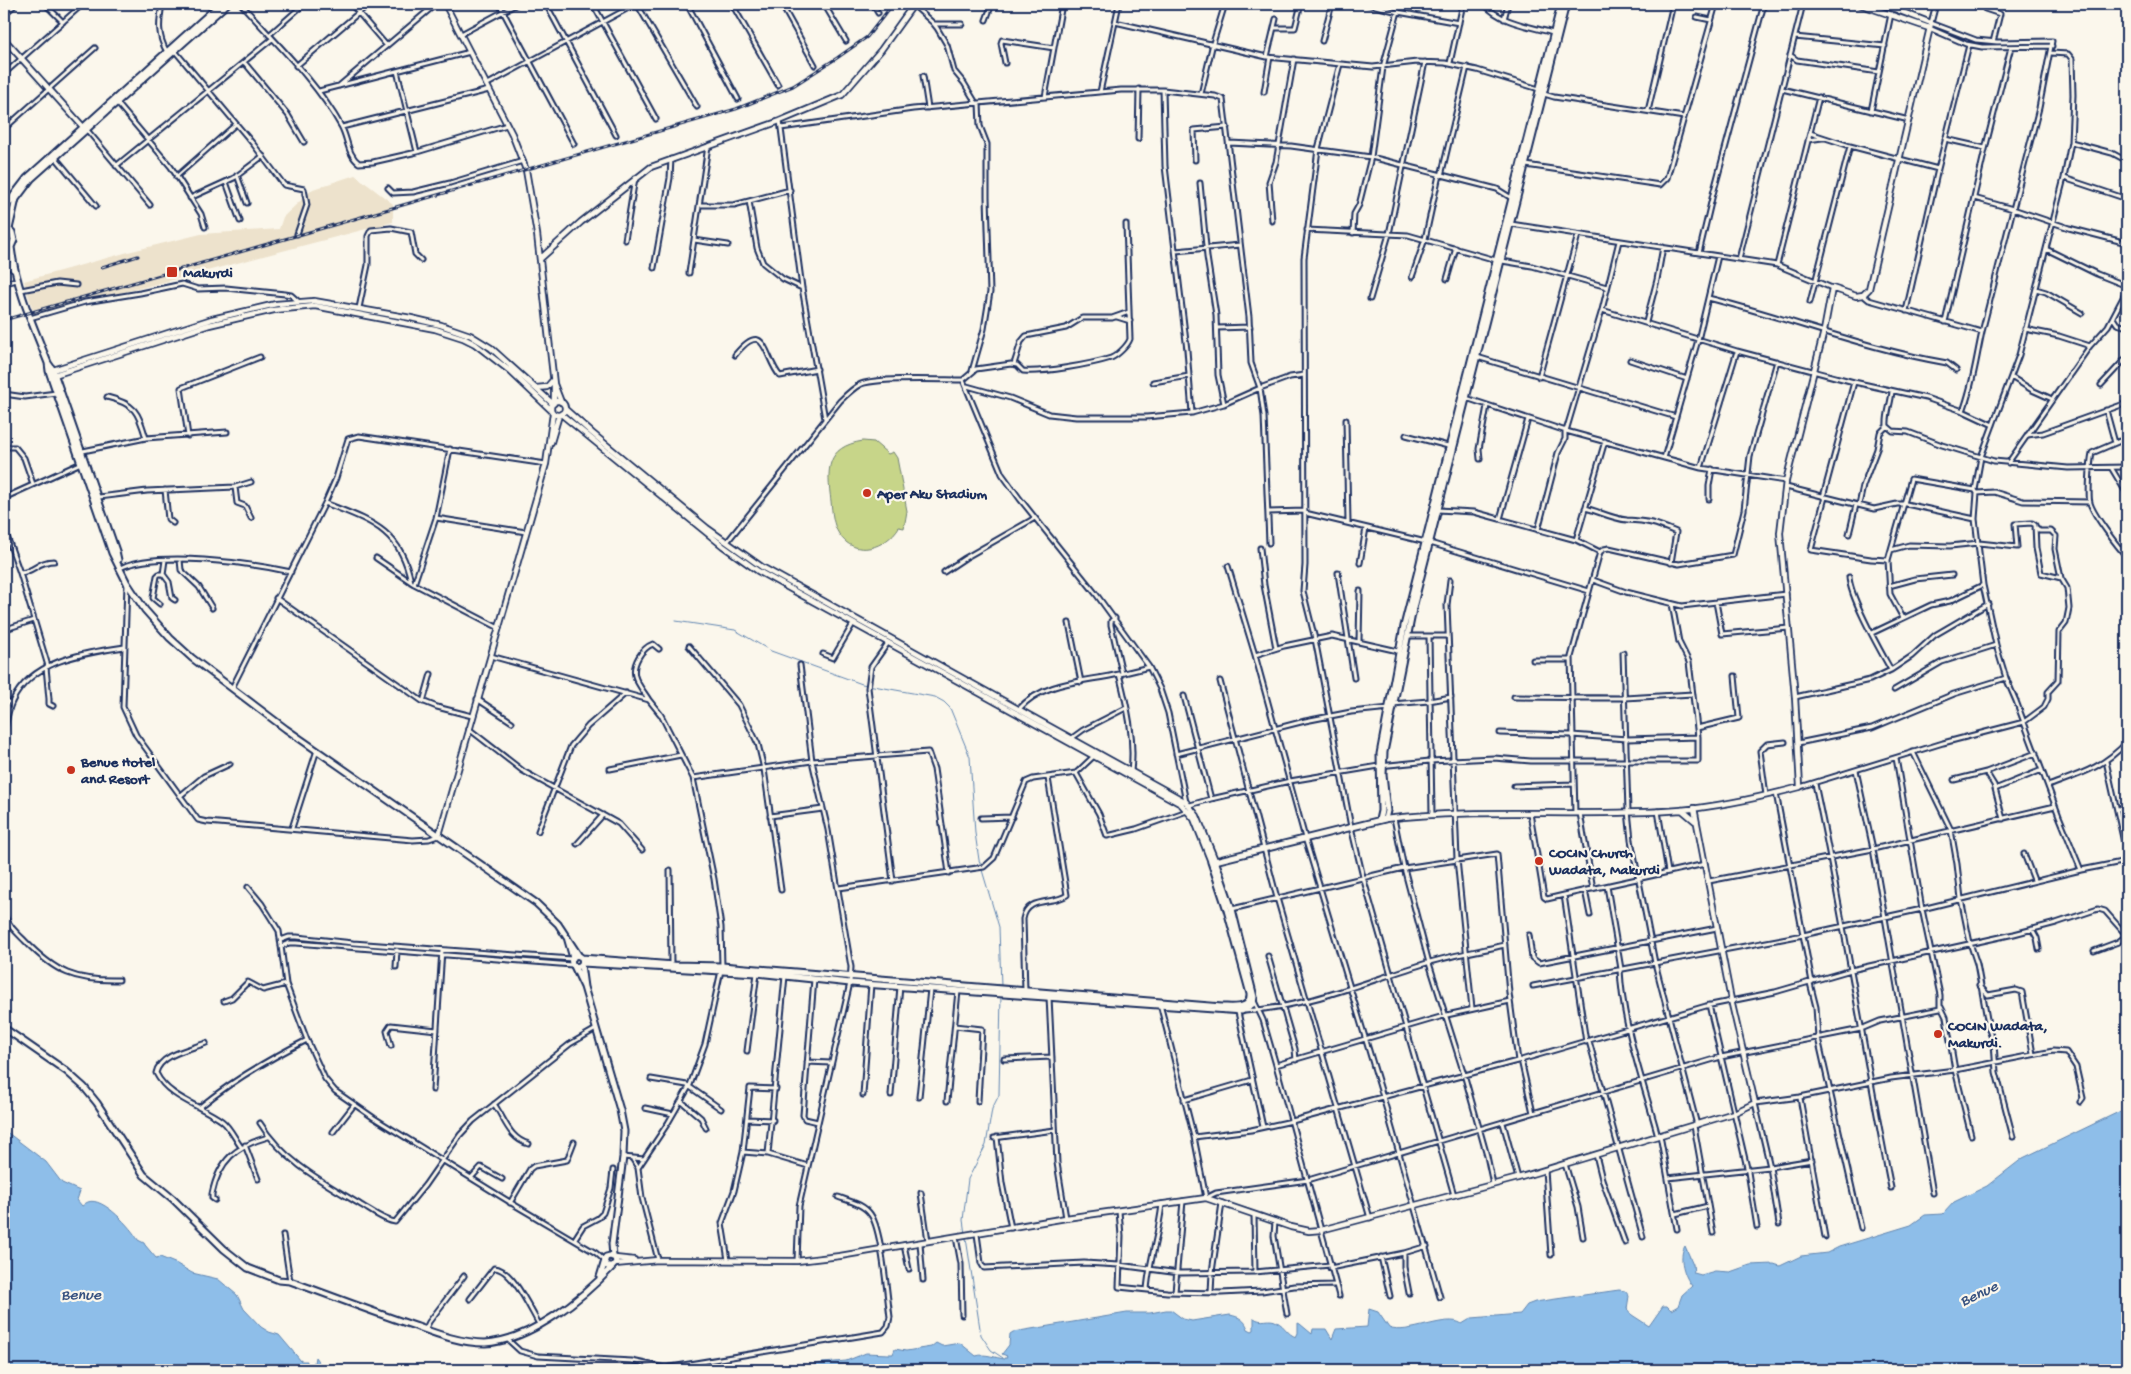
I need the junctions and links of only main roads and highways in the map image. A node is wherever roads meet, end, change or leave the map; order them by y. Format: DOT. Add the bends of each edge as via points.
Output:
graph roads {
  1 [pos="220,4"];
  2 [pos="228,4"];
  3 [pos="1561,4"];
  4 [pos="1566,4"];
  5 [pos="85,129"];
  6 [pos="1514,200"];
  7 [pos="4,212"];
  8 [pos="6,228"];
  9 [pos="11,247"];
  10 [pos="4,251"];
  11 [pos="4,258"];
  12 [pos="1499,261"];
  13 [pos="14,271"];
  14 [pos="52,373"];
  15 [pos="1464,397"];
  16 [pos="73,431"];
  17 [pos="84,464"];
  18 [pos="1427,543"];
  19 [pos="119,566"];
  20 [pos="1391,706"];
  21 [pos="566,934"];
  22 [pos="581,961"];
  23 [pos="573,962"];
  24 [pos="722,968"];
  25 [pos="766,972"];
  26 [pos="850,980"];
  27 [pos="584,987"];
  28 [pos="997,991"];
  29 [pos="1004,992"];
  30 [pos="1252,999"];
  31 [pos="1160,1004"];
  32 [pos="4,1028"];
  1 -- 5 [label="main road"];
  2 -- 5 [label="main road"];
  3 -- 6 [label="main road"];
  4 -- 6 [label="main road" via="1526,165"];
  5 -- 7 [label="main road" via="27,178"];
  5 -- 8 [label="main road" via="18,195"];
  6 -- 12 [label="main road"];
  6 -- 12 [label="main road" via="1511,224"];
  8 -- 9 [label="main road" via="14,236"];
  9 -- 10 [label="main road"];
  9 -- 13 [label="main road"];
  11 -- 13 [label="main road"];
  12 -- 15 [label="main road"];
  12 -- 15 [label="main road" via="1477,357"];
  13 -- 14 [label="main road"];
  14 -- 16 [label="main road"];
  14 -- 16 [label="main road" via="56,392"];
  15 -- 18 [label="main road" via="1438,510"];
  15 -- 18 [label="main road" via="1448,446"];
  16 -- 17 [label="main road"];
  16 -- 17 [label="main road" via="83,451"];
  17 -- 19 [label="main road"];
  17 -- 19 [label="main road" via="99,497"];
  18 -- 20 [label="main road"];
  18 -- 20 [label="main road" via="1398,651"];
  19 -- 21 [label="main road" via="145,610 192,658 536,903"];
  20 -- 30 [label="main road" via="1381,766 1382,820 1214,861"];
  21 -- 22 [label="main road"];
  21 -- 23 [label="main road"];
  22 -- 23 [label="main road"];
  22 -- 23 [label="main road"];
  22 -- 24 [label="main road"];
  22 -- 24 [label="main road"];
  22 -- 27 [label="main road"];
  23 -- 27 [label="main road"];
  24 -- 25 [label="main road"];
  24 -- 25 [label="main road" via="757,974"];
  25 -- 26 [label="main road"];
  25 -- 26 [label="main road"];
  26 -- 28 [label="main road"];
  26 -- 28 [label="main road"];
  27 -- 32 [label="main road" via="621,1115 624,1140 610,1260 599,1281 577,1300 539,1324 508,1339 492,1342 455,1339 425,1330 248,1268 144,1175 84,1088"];
  28 -- 29 [label="main road"];
  29 -- 31 [label="main road"];
  29 -- 31 [label="main road" via="1025,991"];
  30 -- 31 [label="main road" via="1236,1007"];
  30 -- 31 [label="main road" via="1245,1011 1238,1012"];
}
